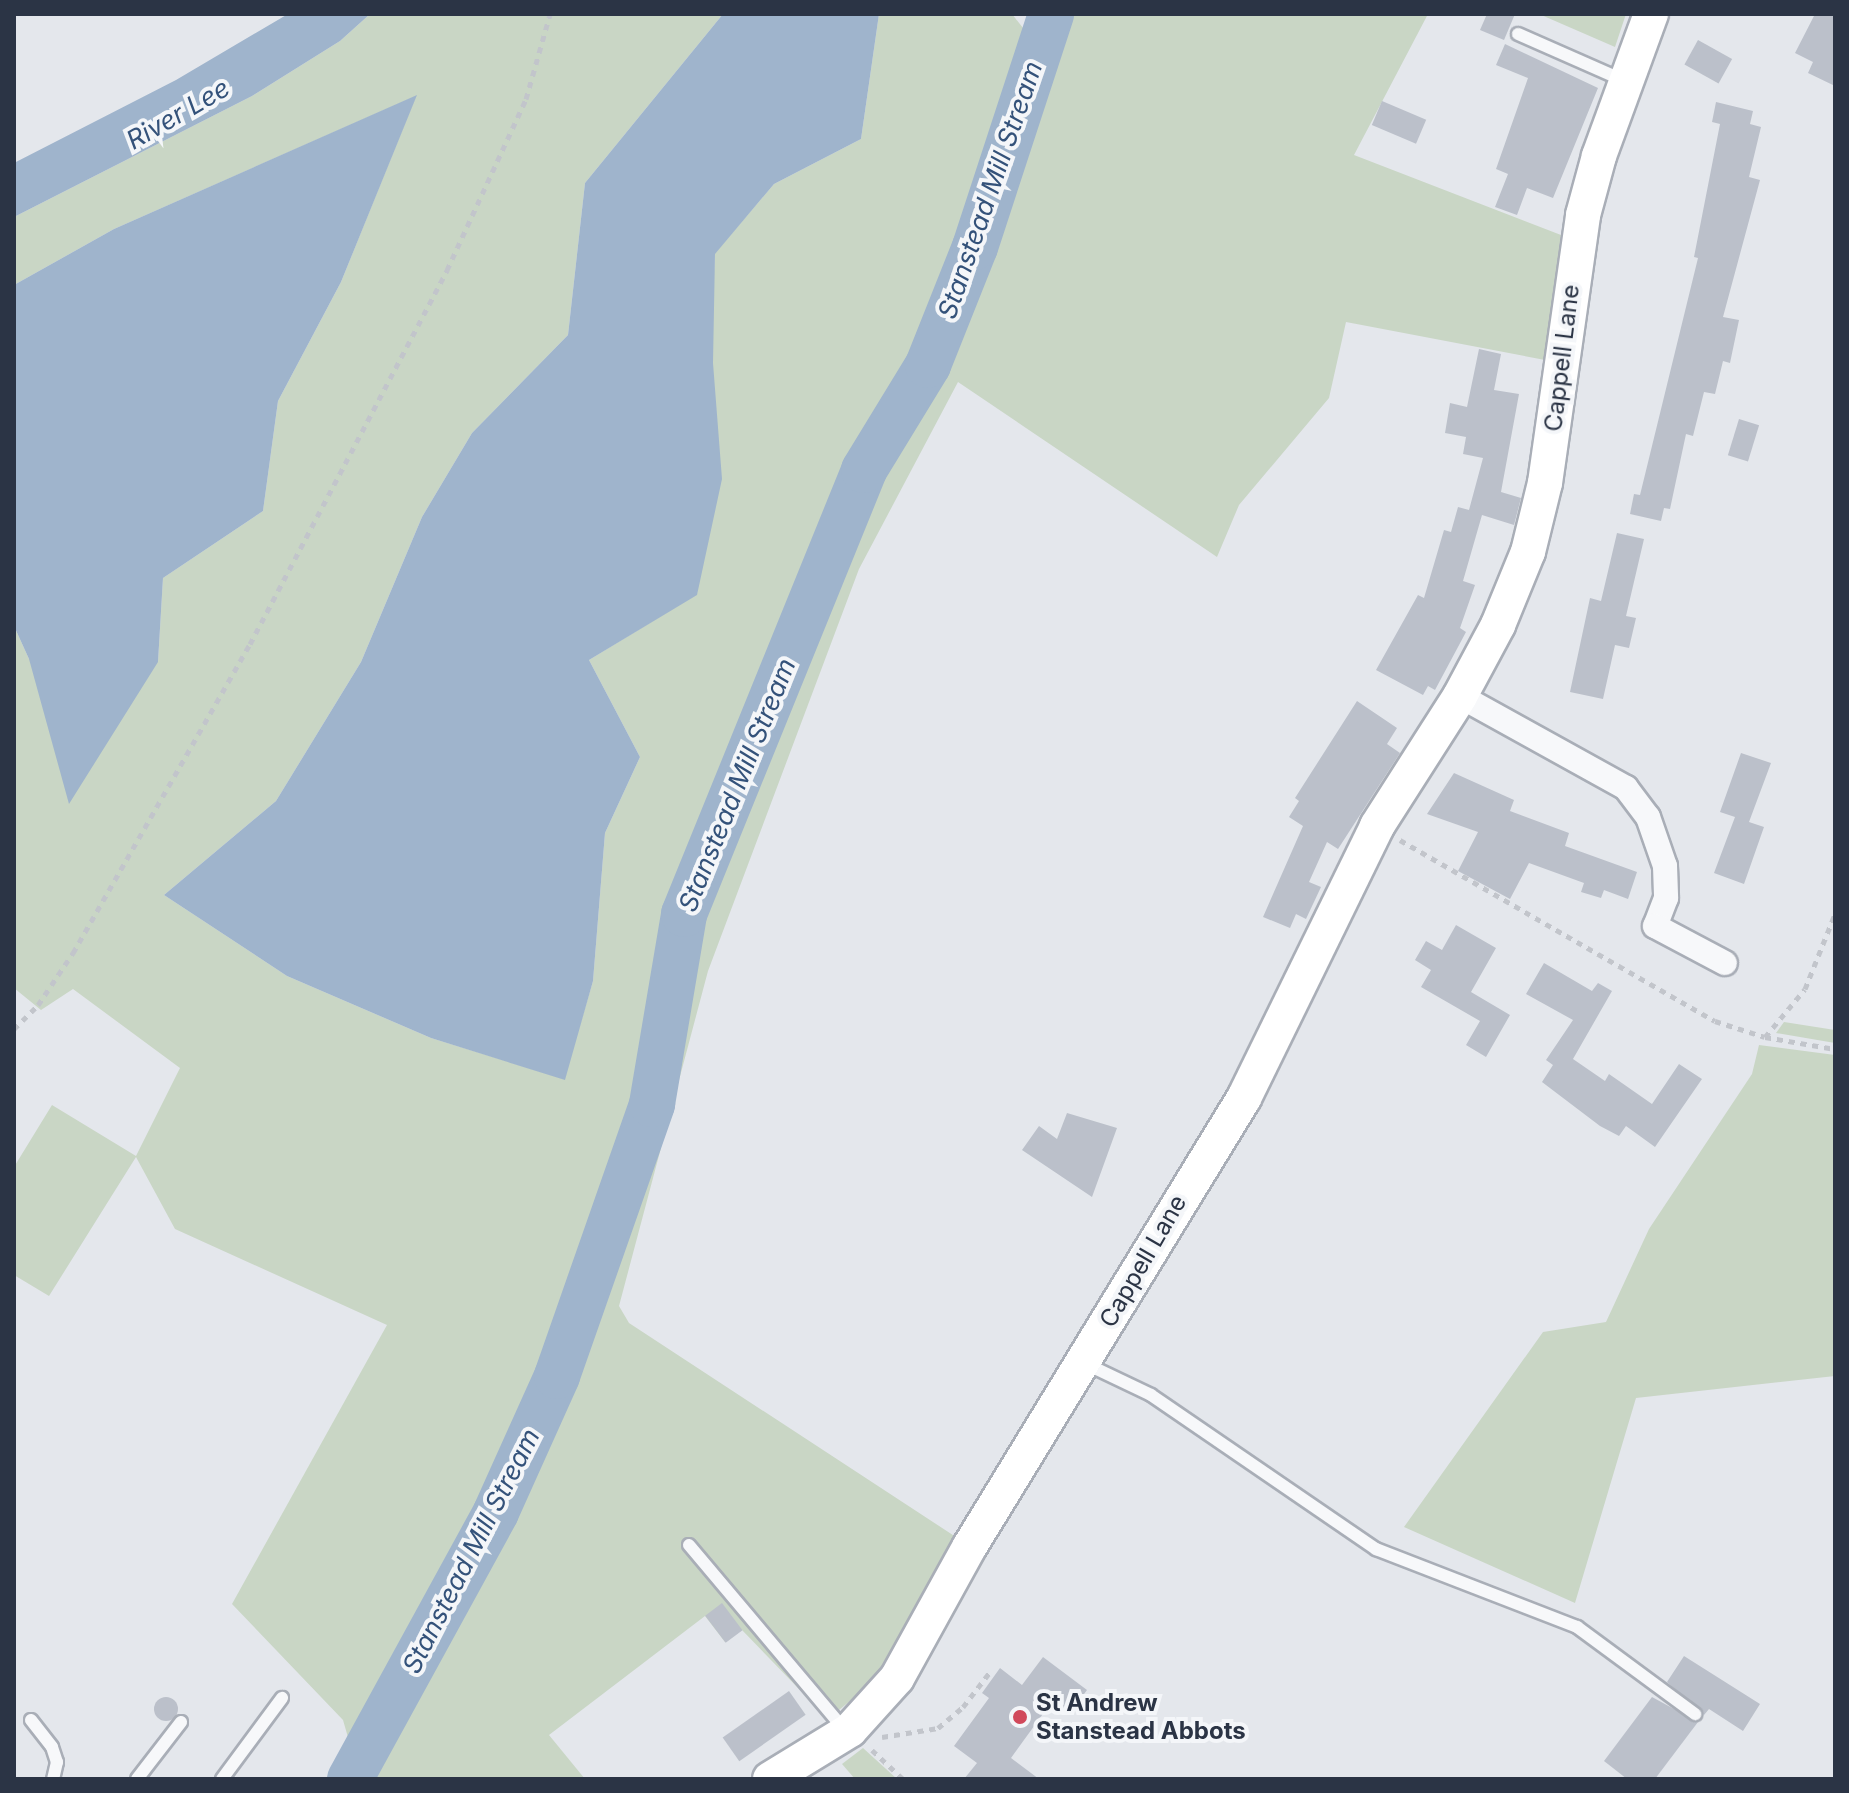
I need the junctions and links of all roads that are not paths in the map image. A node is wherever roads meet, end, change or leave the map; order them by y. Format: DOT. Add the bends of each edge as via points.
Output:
graph roads {
  1 [pos="1651,14"];
  2 [pos="1518,34"];
  3 [pos="1627,81"];
  4 [pos="1460,696"];
  5 [pos="1725,963"];
  6 [pos="1084,1363"];
  7 [pos="689,1545"];
  8 [pos="282,1698"];
  9 [pos="1695,1714"];
  10 [pos="31,1720"];
  11 [pos="181,1722"];
  12 [pos="851,1729"];
  13 [pos="53,1779"];
  14 [pos="137,1779"];
  15 [pos="222,1779"];
  16 [pos="770,1779"];
  1 -- 3 [label="street, Cappell Lane"];
  2 -- 3 [label="lane"];
  3 -- 4 [label="street, Cappell Lane" via="1599,156 1576,249 1545,483 1532,538 1498,625"];
  4 -- 5 [label="street" via="1626,788 1648,817 1665,866 1666,898 1655,926"];
  4 -- 6 [label="street, Cappell Lane" via="1377,826 1244,1098"];
  6 -- 9 [label="lane" via="1151,1395 1376,1549 1577,1627"];
  6 -- 12 [label="street, Cappell Lane" via="970,1546 897,1678"];
  7 -- 12 [label="lane"];
  8 -- 15 [label="lane"];
  10 -- 13 [label="lane" via="52,1747 57,1762"];
  11 -- 14 [label="lane"];
  12 -- 16 [label="street, Cappell Lane"];
}
